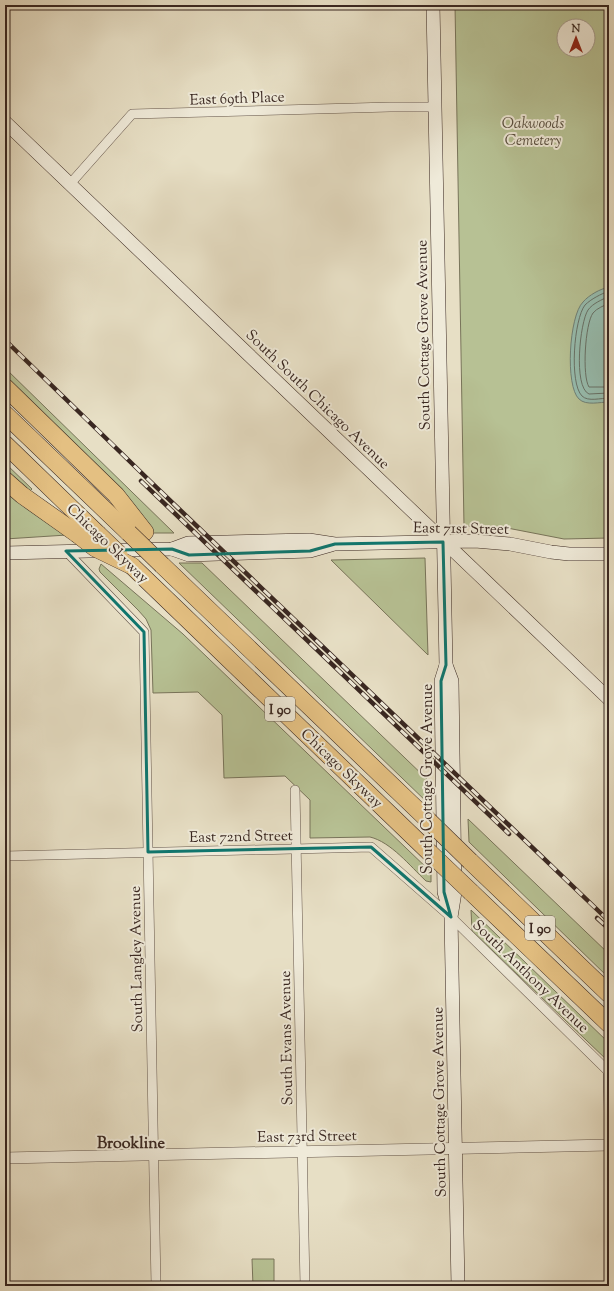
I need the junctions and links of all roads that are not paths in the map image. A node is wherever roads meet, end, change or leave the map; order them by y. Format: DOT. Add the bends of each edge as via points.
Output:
graph roads {
  1 [pos="433,5"];
  2 [pos="435,108"];
  3 [pos="5,122"];
  4 [pos="70,184"];
  5 [pos="5,387"];
  6 [pos="5,414"];
  7 [pos="5,444"];
  8 [pos="5,480"];
  9 [pos="137,532"];
  10 [pos="443,542"];
  11 [pos="66,551"];
  12 [pos="5,553"];
  13 [pos="609,554"];
  14 [pos="132,566"];
  15 [pos="609,699"];
  16 [pos="295,790"];
  17 [pos="297,848"];
  18 [pos="148,852"];
  19 [pos="5,856"];
  20 [pos="451,917"];
  21 [pos="609,994"];
  22 [pos="609,1024"];
  23 [pos="608,1071"];
  24 [pos="609,1111"];
  25 [pos="609,1145"];
  26 [pos="456,1147"];
  27 [pos="302,1151"];
  28 [pos="153,1154"];
  29 [pos="5,1158"];
  30 [pos="156,1286"];
  31 [pos="305,1286"];
  32 [pos="458,1286"];
  1 -- 2 [label="main road, South Cottage Grove Avenue"];
  2 -- 4 [label="street, East 69th Place" via="132,114"];
  2 -- 10 [label="main road, South Cottage Grove Avenue"];
  3 -- 4 [label="main road, South South Chicago Avenue"];
  4 -- 10 [label="main road, South South Chicago Avenue"];
  5 -- 9 [label="highway" via="116,495"];
  6 -- 9 [label="highway, Chicago Skyway"];
  7 -- 14 [label="highway, Chicago Skyway / I 90, bridge"];
  8 -- 14 [label="highway, bridge" via="95,548"];
  9 -- 21 [label="highway, Chicago Skyway / I 90, bridge" via="162,565"];
  10 -- 11 [label="main road, East 71st Street" via="196,542 172,549"];
  10 -- 13 [label="main road, East 71st Street" via="497,542 569,554"];
  10 -- 15 [label="main road, South South Chicago Avenue"];
  10 -- 20 [label="main road, South Cottage Grove Avenue" via="446,665 441,681 444,892"];
  11 -- 12 [label="main road, East 71st Street"];
  11 -- 18 [label="street, South Langley Avenue" via="144,632"];
  14 -- 22 [label="highway, Chicago Skyway / I 90, bridge"];
  16 -- 17 [label="street, South Evans Avenue"];
  17 -- 18 [label="street, East 72nd Street"];
  17 -- 20 [label="street, East 72nd Street" via="371,847"];
  17 -- 27 [label="street, South Evans Avenue"];
  18 -- 19 [label="street, East 72nd Street"];
  18 -- 28 [label="street, South Langley Avenue"];
  20 -- 23 [label="street, South Anthony Avenue"];
  20 -- 26 [label="main road, South Cottage Grove Avenue"];
  23 -- 24 [label="street"];
  25 -- 26 [label="street, East 73rd Street"];
  26 -- 27 [label="street, East 73rd Street"];
  26 -- 32 [label="main road, South Cottage Grove Avenue"];
  27 -- 28 [label="street, East 73rd Street"];
  27 -- 31 [label="street, South Evans Avenue"];
  28 -- 29 [label="street, East 73rd Street"];
  28 -- 30 [label="street, South Langley Avenue"];
}
